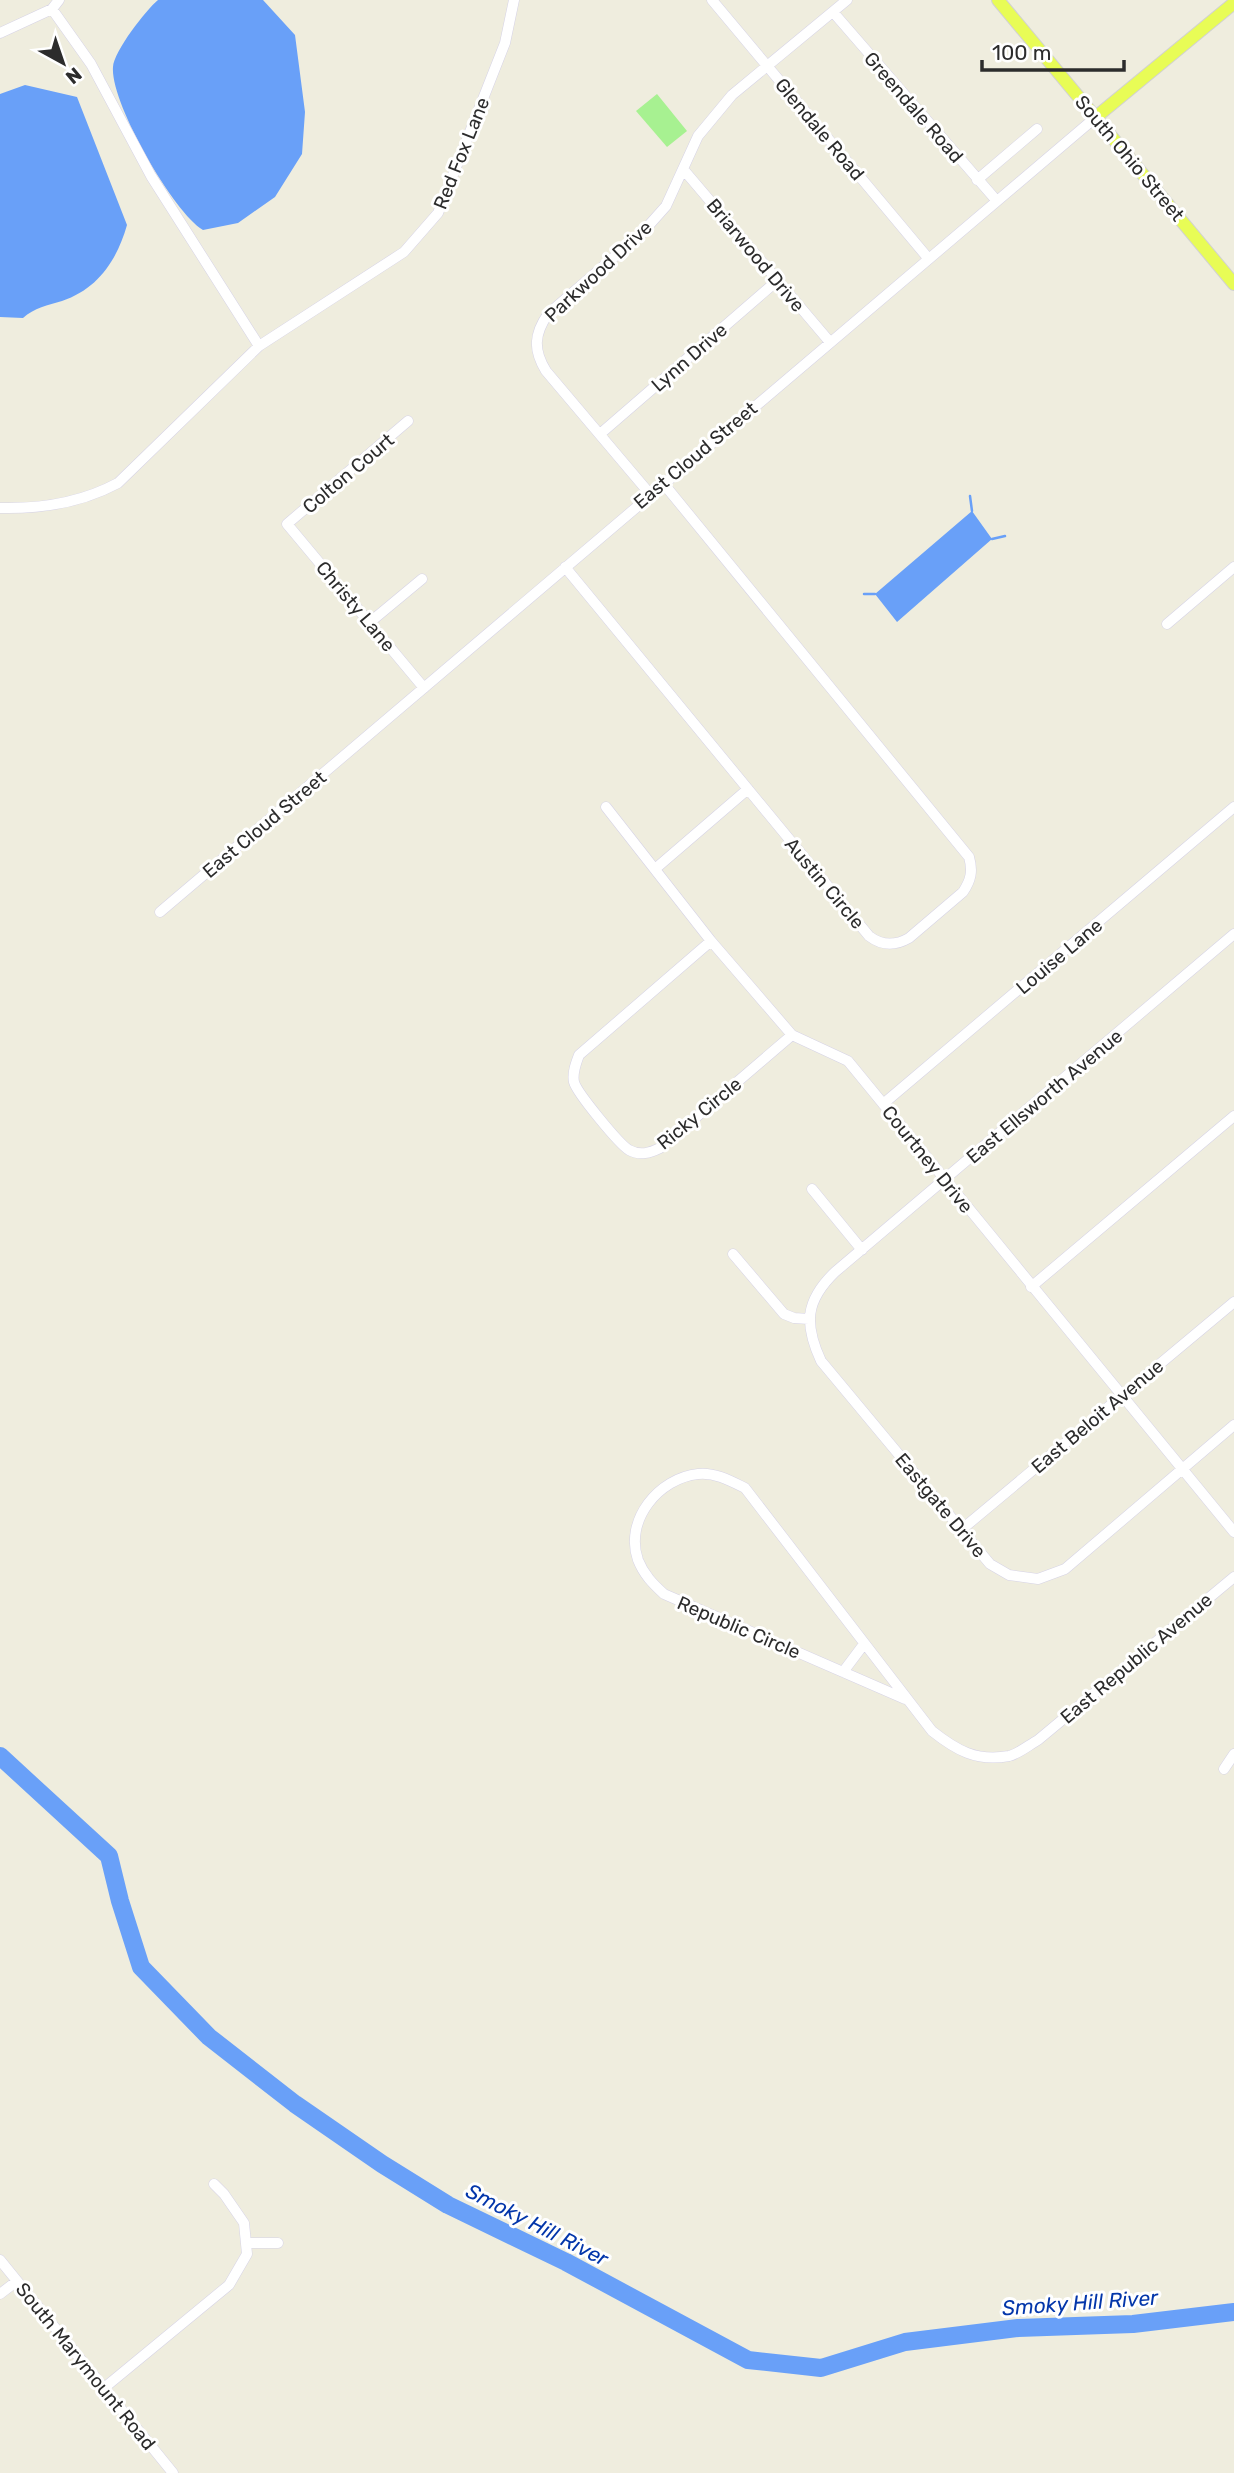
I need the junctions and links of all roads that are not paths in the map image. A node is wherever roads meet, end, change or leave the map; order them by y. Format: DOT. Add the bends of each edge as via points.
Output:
graph roads {
  1 [pos="59,0"];
  2 [pos="514,0"];
  3 [pos="712,0"];
  4 [pos="847,0"];
  5 [pos="998,0"];
  6 [pos="1234,3"];
  7 [pos="52,9"];
  8 [pos="832,12"];
  9 [pos="0,33"];
  10 [pos="767,66"];
  11 [pos="1096,117"];
  12 [pos="1037,129"];
  13 [pos="683,169"];
  14 [pos="977,180"];
  15 [pos="996,200"];
  16 [pos="928,258"];
  17 [pos="778,280"];
  18 [pos="1234,284"];
  19 [pos="829,341"];
  20 [pos="259,346"];
  21 [pos="408,421"];
  22 [pos="600,434"];
  23 [pos="663,482"];
  24 [pos="650,494"];
  25 [pos="0,508"];
  26 [pos="287,524"];
  27 [pos="565,567"];
  28 [pos="1234,567"];
  29 [pos="422,579"];
  30 [pos="369,622"];
  31 [pos="1167,624"];
  32 [pos="424,688"];
  33 [pos="748,789"];
  34 [pos="606,807"];
  35 [pos="1234,807"];
  36 [pos="655,869"];
  37 [pos="160,912"];
  38 [pos="1234,934"];
  39 [pos="711,941"];
  40 [pos="792,1035"];
  41 [pos="883,1104"];
  42 [pos="1234,1116"];
  43 [pos="944,1181"];
  44 [pos="812,1189"];
  45 [pos="862,1250"];
  46 [pos="733,1254"];
  47 [pos="1031,1287"];
  48 [pos="1234,1302"];
  49 [pos="809,1319"];
  50 [pos="1121,1395"];
  51 [pos="1234,1425"];
  52 [pos="1183,1469"];
  53 [pos="961,1530"];
  54 [pos="1234,1532"];
  55 [pos="1234,1577"];
  56 [pos="864,1644"];
  57 [pos="843,1672"];
  58 [pos="905,1699"];
  59 [pos="1038,1740"];
  60 [pos="1234,1754"];
  61 [pos="1224,1769"];
  62 [pos="214,2184"];
  63 [pos="248,2243"];
  64 [pos="278,2243"];
  65 [pos="0,2260"];
  66 [pos="17,2281"];
  67 [pos="0,2294"];
  68 [pos="104,2388"];
  69 [pos="173,2473"];
  1 -- 7 [label="street"];
  2 -- 20 [label="street, Red Fox Lane" via="505,43 438,213 404,252"];
  3 -- 10 [label="street, Glendale Road"];
  4 -- 8 [label="street, Parkwood Drive"];
  5 -- 11 [label="main road, South Ohio Street"];
  6 -- 11 [label="main road, East Cloud Street"];
  7 -- 9 [label="street"];
  7 -- 20 [label="street" via="92,64 150,176"];
  8 -- 10 [label="street, Parkwood Drive"];
  8 -- 14 [label="street, Greendale Road"];
  10 -- 13 [label="street, Parkwood Drive" via="732,96 698,136"];
  10 -- 16 [label="street, Glendale Road"];
  11 -- 15 [label="street, East Cloud Street"];
  11 -- 18 [label="main road, South Ohio Street"];
  12 -- 14 [label="street"];
  13 -- 17 [label="street, Briarwood Drive"];
  13 -- 22 [label="street, Parkwood Drive" via="666,206 642,233 548,314 537,335 537,355 546,371"];
  14 -- 15 [label="street, Greendale Road"];
  15 -- 16 [label="street, East Cloud Street"];
  16 -- 19 [label="street, East Cloud Street"];
  17 -- 19 [label="street, Briarwood Drive"];
  17 -- 22 [label="street, Lynn Drive"];
  19 -- 23 [label="street, East Cloud Street"];
  20 -- 25 [label="street, Red Fox Lane" via="118,483 64,503"];
  21 -- 26 [label="street, Colton Court"];
  22 -- 24 [label="street, Parkwood Drive"];
  23 -- 24 [label="street, East Cloud Street"];
  23 -- 33 [label="street, Austin Circle" via="962,848 971,864 969,883 909,938 899,944 877,942"];
  24 -- 27 [label="street, East Cloud Street"];
  26 -- 30 [label="street, Christy Lane"];
  27 -- 32 [label="street, East Cloud Street"];
  27 -- 33 [label="street, Austin Circle"];
  28 -- 31 [label="street"];
  29 -- 30 [label="street"];
  30 -- 32 [label="street, Christy Lane"];
  32 -- 37 [label="street, East Cloud Street"];
  33 -- 36 [label="street"];
  34 -- 36 [label="street, Courtney Drive"];
  35 -- 41 [label="street, Louise Lane"];
  36 -- 39 [label="street, Courtney Drive"];
  38 -- 43 [label="street, East Ellsworth Avenue"];
  39 -- 40 [label="street, Courtney Drive"];
  39 -- 40 [label="street, Ricky Circle" via="579,1055 574,1082 621,1143 638,1153 660,1149"];
  40 -- 41 [label="street, Courtney Drive" via="848,1061"];
  41 -- 43 [label="street, Courtney Drive"];
  42 -- 47 [label="street"];
  43 -- 45 [label="street, East Ellsworth Avenue"];
  43 -- 47 [label="street, Courtney Drive"];
  44 -- 45 [label="street"];
  45 -- 49 [label="street, East Ellsworth Avenue" via="822,1285"];
  46 -- 49 [label="street" via="784,1314"];
  47 -- 50 [label="street, Courtney Drive"];
  48 -- 50 [label="street, East Beloit Avenue"];
  49 -- 53 [label="street, Eastgate Drive" via="811,1340 821,1361"];
  50 -- 52 [label="street, Courtney Drive"];
  50 -- 53 [label="street, East Beloit Avenue"];
  51 -- 52 [label="street, Eastgate Drive"];
  52 -- 53 [label="street, Eastgate Drive" via="1065,1569 1038,1579 1009,1575 990,1564"];
  52 -- 54 [label="street, Courtney Drive"];
  55 -- 59 [label="street, East Republic Avenue"];
  56 -- 57 [label="street"];
  56 -- 57 [label="street, Republic Circle" via="745,1488 725,1478 700,1474 677,1479 656,1493 641,1513 635,1533 638,1558 648,1579 664,1594"];
  56 -- 58 [label="street, Republic Circle"];
  57 -- 58 [label="street, Republic Circle"];
  58 -- 59 [label="street, Republic Circle" via="953,1748 979,1756 1011,1756"];
  60 -- 61 [label="street"];
  62 -- 63 [label="street" via="244,2223"];
  63 -- 64 [label="street"];
  63 -- 68 [label="street" via="247,2254 229,2285"];
  65 -- 66 [label="street, South Marymount Road"];
  66 -- 67 [label="street"];
  66 -- 68 [label="street, South Marymount Road"];
  68 -- 69 [label="street, South Marymount Road"];
}
